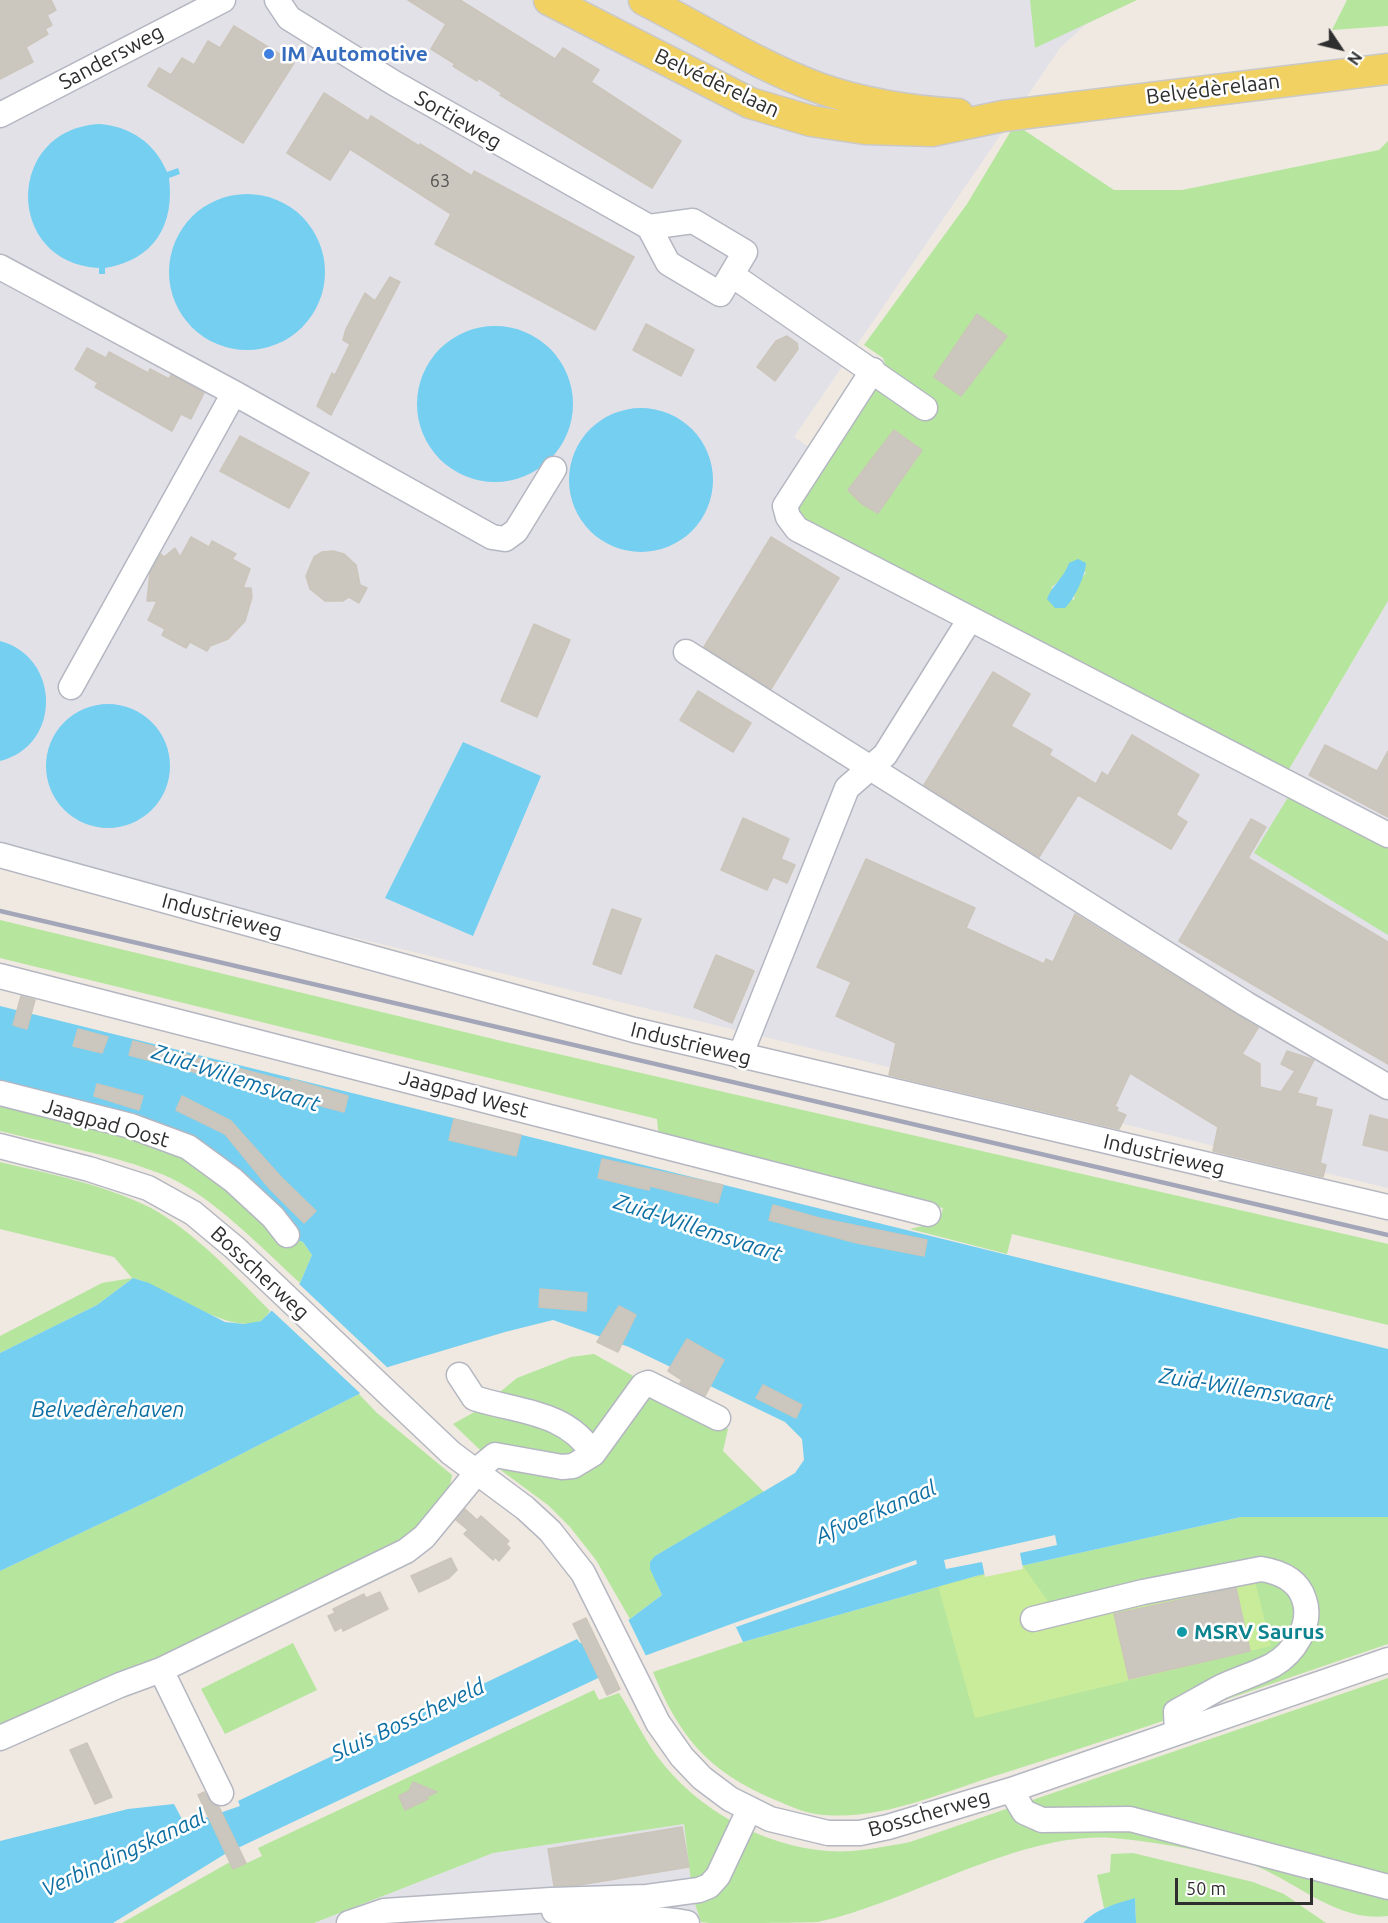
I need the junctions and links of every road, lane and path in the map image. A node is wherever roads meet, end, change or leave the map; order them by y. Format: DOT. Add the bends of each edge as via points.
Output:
graph roads {
  1 [pos="223,0"];
  2 [pos="277,0"];
  3 [pos="549,0"];
  4 [pos="644,0"];
  5 [pos="1388,69"];
  6 [pos="0,115"];
  7 [pos="1003,116"];
  8 [pos="649,227"];
  9 [pos="0,267"];
  10 [pos="732,274"];
  11 [pos="873,370"];
  12 [pos="234,393"];
  13 [pos="924,408"];
  14 [pos="554,469"];
  15 [pos="970,618"];
  16 [pos="686,652"];
  17 [pos="71,687"];
  18 [pos="868,768"];
  19 [pos="1388,835"];
  20 [pos="0,855"];
  21 [pos="0,976"];
  22 [pos="740,1056"];
  23 [pos="1388,1087"];
  24 [pos="0,1093"];
  25 [pos="0,1146"];
  26 [pos="1388,1207"];
  27 [pos="928,1214"];
  28 [pos="287,1235"];
  29 [pos="459,1375"];
  30 [pos="718,1418"];
  31 [pos="593,1454"];
  32 [pos="477,1473"];
  33 [pos="1033,1619"];
  34 [pos="1388,1659"];
  35 [pos="161,1670"];
  36 [pos="1177,1731"];
  37 [pos="0,1738"];
  38 [pos="1011,1790"];
  39 [pos="221,1793"];
  40 [pos="749,1810"];
  41 [pos="1388,1887"];
  42 [pos="551,1900"];
  43 [pos="349,1923"];
  44 [pos="687,1923"];
  1 -- 6 [label="street, Sandersweg"];
  2 -- 8 [label="street, Sortieweg" via="289,18 394,83"];
  3 -- 7 [label="main road, Belvédèrelaan" via="730,93 791,116 865,129 912,132 954,128"];
  4 -- 7 [label="main road, Belvédèrelaan" via="775,69 839,94 899,108"];
  5 -- 7 [label="main road, Belvédèrelaan"];
  8 -- 10 [label="street" via="668,263 720,294"];
  8 -- 10 [label="street" via="693,221 745,252"];
  9 -- 12 [label="street"];
  10 -- 11 [label="street"];
  11 -- 13 [label="street"];
  11 -- 15 [label="street" via="785,506 788,517 797,529"];
  12 -- 14 [label="street" via="492,537 505,539 516,531"];
  12 -- 17 [label="street"];
  15 -- 18 [label="street" via="885,755"];
  15 -- 19 [label="street"];
  16 -- 18 [label="street"];
  18 -- 22 [label="street" via="847,788"];
  18 -- 23 [label="street" via="1246,1004"];
  20 -- 22 [label="street, Industrieweg"];
  21 -- 27 [label="street, Jaagpad West"];
  22 -- 26 [label="street, Industrieweg"];
  24 -- 28 [label="street, Jaagpad Oost" via="131,1126 188,1148 252,1197"];
  25 -- 32 [label="street, Bosscherweg" via="107,1174 163,1195 210,1227"];
  29 -- 31 [label="street" via="474,1398 549,1417 581,1437"];
  30 -- 31 [label="street" via="648,1383"];
  31 -- 32 [label="street" via="573,1466 562,1467 495,1455"];
  32 -- 35 [label="street" via="415,1546"];
  32 -- 40 [label="street, Bosscherweg" via="525,1508 562,1544 608,1618 658,1723 702,1778"];
  33 -- 36 [label="street" via="1261,1569 1278,1572 1294,1582 1307,1607 1305,1628 1294,1645 1274,1665 1176,1712"];
  34 -- 36 [label="street, Bosscherweg"];
  35 -- 37 [label="street"];
  35 -- 39 [label="street"];
  36 -- 38 [label="street, Bosscherweg"];
  38 -- 40 [label="street, Bosscherweg" via="860,1833 810,1831"];
  38 -- 41 [label="street" via="1024,1812 1042,1820 1130,1819"];
  40 -- 42 [label="street" via="730,1854 709,1886 647,1897"];
  42 -- 43 [label="street" via="384,1911"];
  42 -- 44 [label="street" via="554,1911 572,1918 668,1919"];
}
